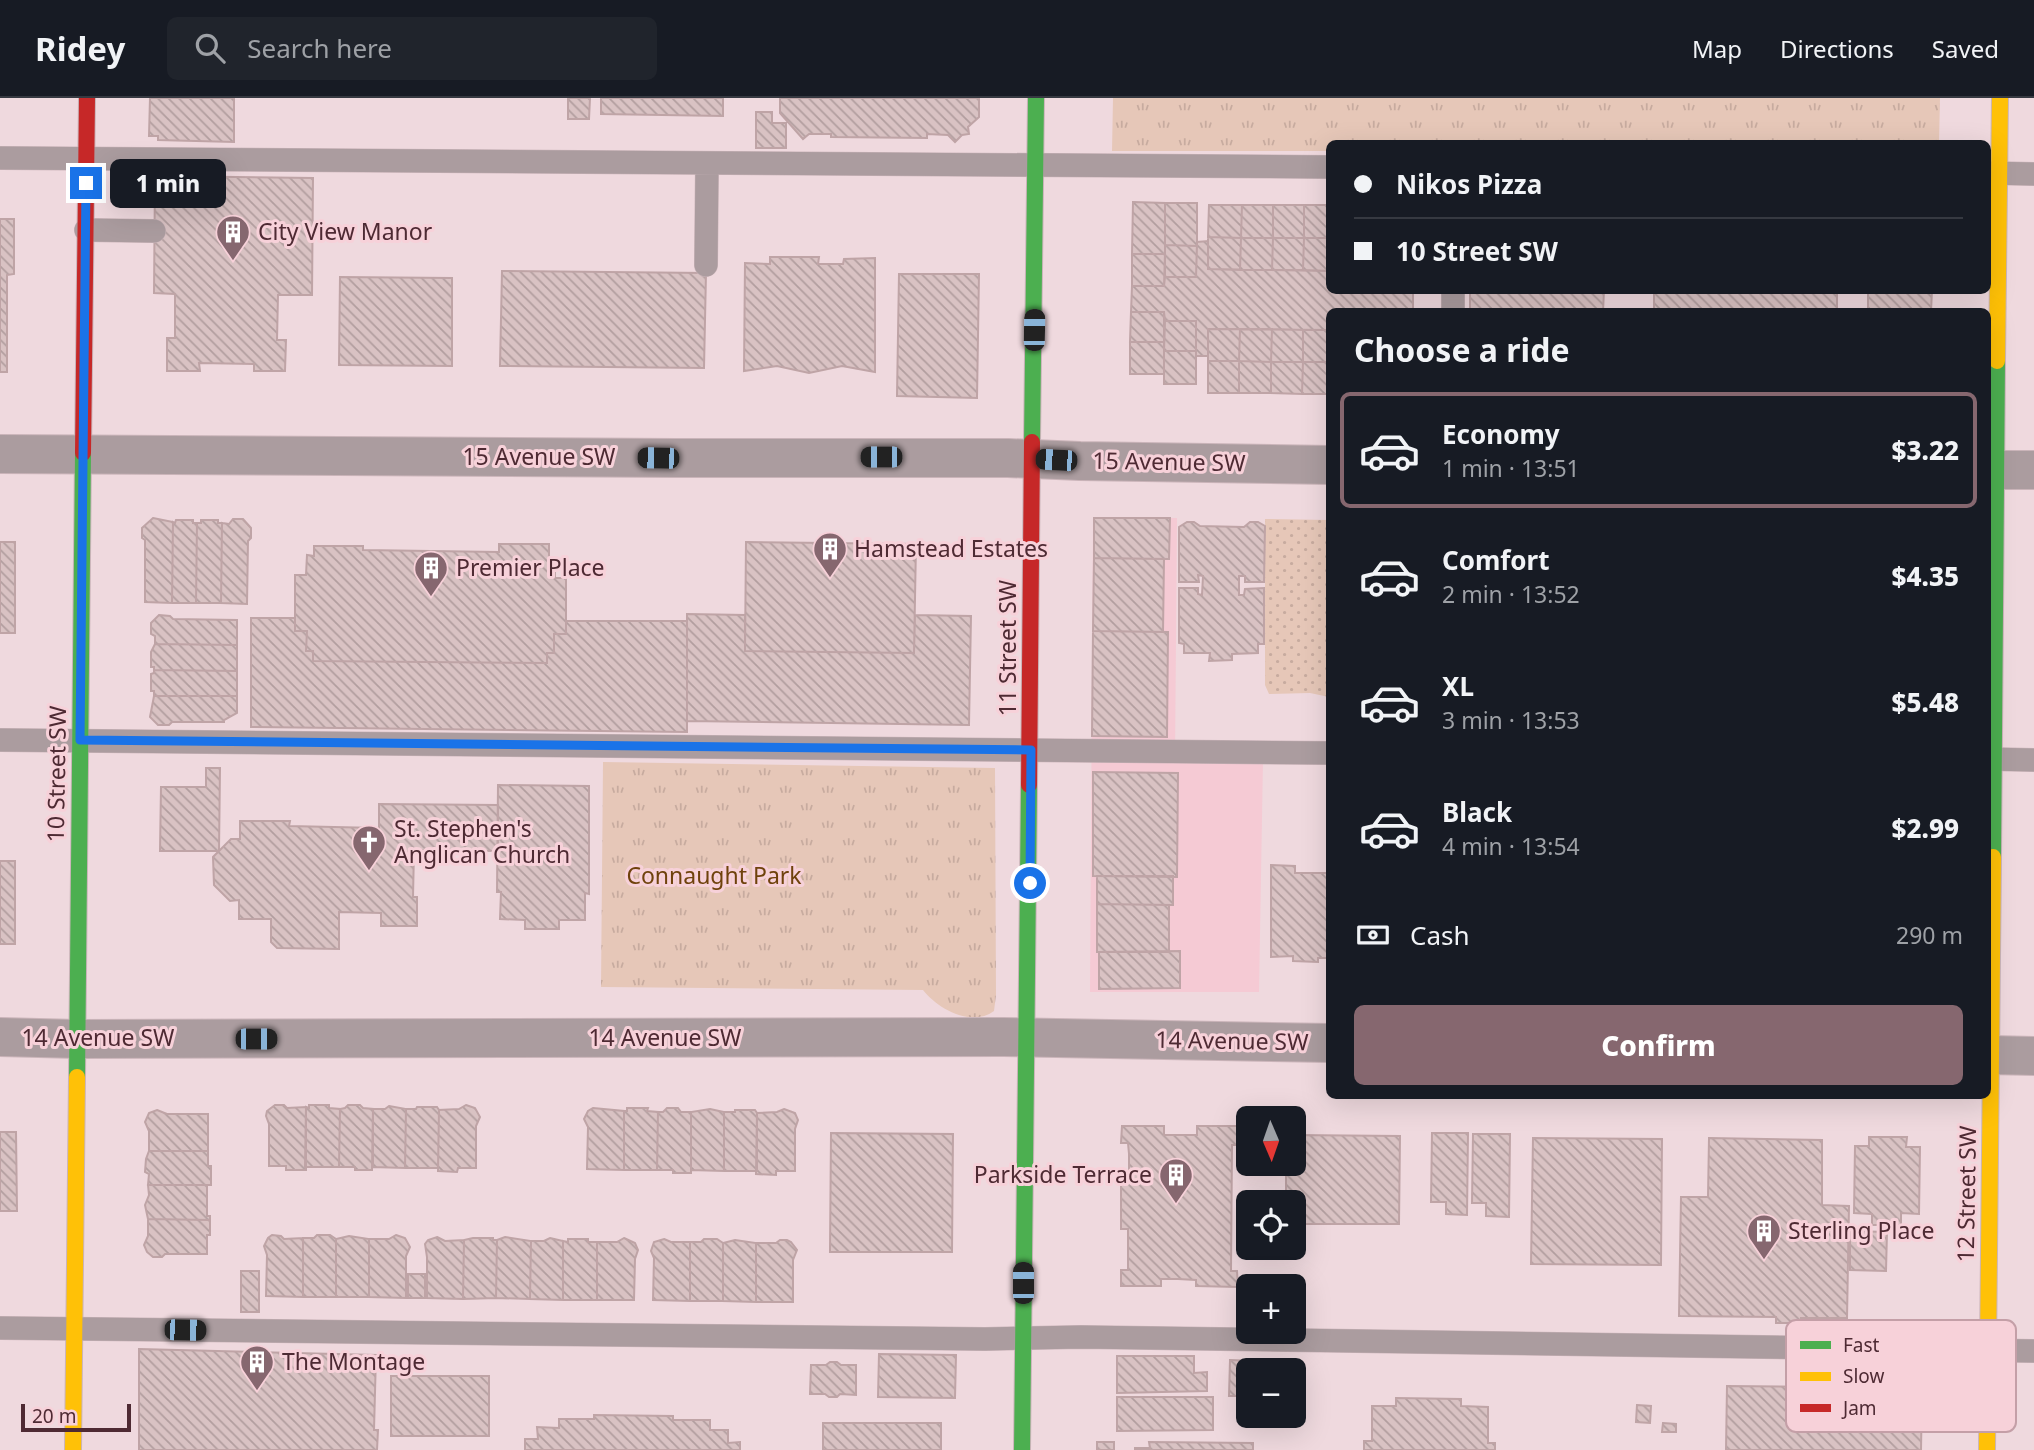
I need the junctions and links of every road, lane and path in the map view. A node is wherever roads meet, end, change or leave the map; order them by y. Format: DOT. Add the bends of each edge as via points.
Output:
graph roads {
  1 [pos="87,98"];
  2 [pos="1036,98"];
  3 [pos="2000,98"];
  4 [pos="0,158"];
  5 [pos="86,159"];
  6 [pos="707,163"];
  7 [pos="1036,165"];
  8 [pos="1326,167"];
  9 [pos="1994,173"];
  10 [pos="2034,174"];
  11 [pos="86,230"];
  12 [pos="154,231"];
  13 [pos="706,265"];
  14 [pos="0,454"];
  15 [pos="83,455"];
  16 [pos="1033,458"];
  17 [pos="1326,465"];
  18 [pos="1992,470"];
  19 [pos="2034,470"];
  20 [pos="0,740"];
  21 [pos="80,740"];
  22 [pos="1031,750"];
  23 [pos="1326,753"];
  24 [pos="1991,760"];
  25 [pos="2034,760"];
  26 [pos="0,1037"];
  27 [pos="1028,1037"];
  28 [pos="77,1039"];
  29 [pos="1326,1042"];
  30 [pos="1991,1055"];
  31 [pos="2034,1056"];
  32 [pos="1990,1099"];
  33 [pos="1989,1320"];
  34 [pos="0,1328"];
  35 [pos="75,1329"];
  36 [pos="1023,1338"];
  37 [pos="1786,1348"];
  38 [pos="2016,1351"];
  39 [pos="2034,1351"];
  40 [pos="1987,1432"];
  41 [pos="73,1450"];
  42 [pos="1022,1450"];
  43 [pos="1987,1450"];
  1 -- 5 [label="street, 10 Street SW"];
  2 -- 7 [label="street, 11 Street SW"];
  3 -- 9 [label="street, 12 Street SW"];
  4 -- 5 [label="lane"];
  5 -- 6 [label="lane"];
  5 -- 11 [label="street, 10 Street SW"];
  6 -- 7 [label="lane"];
  6 -- 13 [label="lane"];
  7 -- 8 [label="lane"];
  7 -- 16 [label="street, 11 Street SW"];
  9 -- 10 [label="lane"];
  9 -- 18 [label="street, 12 Street SW"];
  11 -- 12 [label="lane"];
  11 -- 15 [label="street, 10 Street SW"];
  14 -- 15 [label="street, 15 Avenue SW"];
  15 -- 16 [label="street, 15 Avenue SW"];
  15 -- 21 [label="street, 10 Street SW"];
  16 -- 17 [label="street, 15 Avenue SW"];
  16 -- 22 [label="street, 11 Street SW"];
  18 -- 19 [label="street"];
  18 -- 24 [label="street, 12 Street SW"];
  20 -- 21 [label="lane"];
  21 -- 22 [label="lane"];
  21 -- 28 [label="street, 10 Street SW"];
  22 -- 23 [label="lane"];
  22 -- 27 [label="street, 11 Street SW"];
  24 -- 25 [label="lane"];
  26 -- 28 [label="street, 14 Avenue SW"];
  27 -- 28 [label="street, 14 Avenue SW"];
  27 -- 29 [label="street, 14 Avenue SW"];
  27 -- 36 [label="street, 11 Street SW"];
  28 -- 35 [label="street, 10 Street SW"];
  30 -- 31 [label="street"];
  32 -- 33 [label="street, 12 Street SW"];
  34 -- 35 [label="lane"];
  35 -- 36 [label="lane"];
  35 -- 41 [label="street, 10 Street SW"];
  36 -- 37 [label="lane"];
  36 -- 42 [label="street, 11 Street SW"];
  38 -- 39 [label="lane"];
  40 -- 43 [label="street, 12 Street SW"];
}
